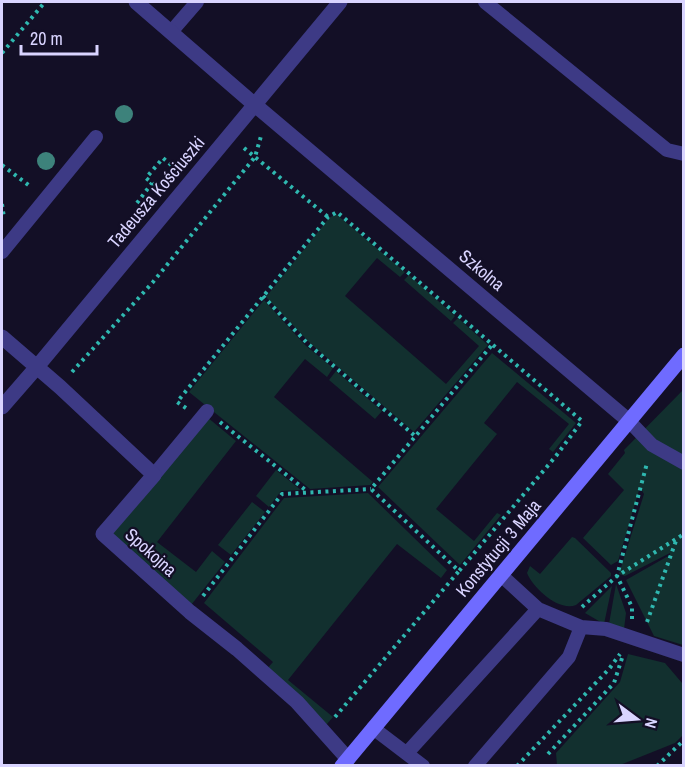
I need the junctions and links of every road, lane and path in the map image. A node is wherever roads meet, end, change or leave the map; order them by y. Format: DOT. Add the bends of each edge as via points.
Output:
graph roads {
  1 [pos="45,2"];
  2 [pos="136,2"];
  3 [pos="197,2"];
  4 [pos="339,2"];
  5 [pos="491,3"];
  6 [pos="171,32"];
  7 [pos="2,53"];
  8 [pos="261,110"];
  9 [pos="229,136"];
  10 [pos="96,137"];
  11 [pos="684,154"];
  12 [pos="255,158"];
  13 [pos="2,165"];
  14 [pos="179,172"];
  15 [pos="46,198"];
  16 [pos="137,203"];
  17 [pos="328,217"];
  18 [pos="2,252"];
  19 [pos="263,296"];
  20 [pos="2,337"];
  21 [pos="492,345"];
  22 [pos="684,355"];
  23 [pos="36,368"];
  24 [pos="67,378"];
  25 [pos="184,393"];
  26 [pos="2,406"];
  27 [pos="207,411"];
  28 [pos="192,414"];
  29 [pos="629,421"];
  30 [pos="415,436"];
  31 [pos="652,445"];
  32 [pos="684,463"];
  33 [pos="154,475"];
  34 [pos="371,489"];
  35 [pos="308,493"];
  36 [pos="684,534"];
  37 [pos="677,538"];
  38 [pos="459,571"];
  39 [pos="501,575"];
  40 [pos="617,576"];
  41 [pos="198,602"];
  42 [pos="538,609"];
  43 [pos="566,620"];
  44 [pos="581,627"];
  45 [pos="630,629"];
  46 [pos="658,647"];
  47 [pos="684,656"];
  48 [pos="332,720"];
  49 [pos="373,729"];
  50 [pos="684,740"];
  51 [pos="407,753"];
  52 [pos="548,754"];
  53 [pos="345,762"];
  54 [pos="423,765"];
  55 [pos="475,765"];
  56 [pos="517,765"];
  57 [pos="657,765"];
  1 -- 7 [label="path"];
  2 -- 6 [label="street, Szkolna"];
  3 -- 6 [label="lane"];
  4 -- 8 [label="street, Tadeusza Kościuszki"];
  5 -- 11 [label="lane" via="667,150"];
  6 -- 8 [label="street, Szkolna"];
  8 -- 9 [label="street, Tadeusza Kościuszki"];
  8 -- 12 [label="path"];
  8 -- 29 [label="street, Szkolna"];
  9 -- 12 [label="path"];
  9 -- 23 [label="street, Tadeusza Kościuszki"];
  10 -- 15 [label="lane"];
  12 -- 17 [label="path"];
  12 -- 24 [label="path" via="153,282"];
  13 -- 15 [label="path"];
  14 -- 16 [label="path" via="163,158 146,178 152,183"];
  15 -- 18 [label="lane"];
  17 -- 19 [label="path"];
  17 -- 21 [label="path" via="337,212"];
  19 -- 25 [label="path"];
  19 -- 30 [label="path" via="307,343"];
  20 -- 23 [label="street"];
  21 -- 30 [label="path"];
  21 -- 38 [label="path" via="582,421"];
  22 -- 29 [label="street, Konstytucji 3 Maja"];
  23 -- 26 [label="street, Tadeusza Kościuszki"];
  23 -- 33 [label="street"];
  25 -- 27 [label="path"];
  25 -- 28 [label="path" via="177,402"];
  27 -- 33 [label="lane"];
  27 -- 35 [label="path"];
  29 -- 31 [label="lane, Szkolna"];
  29 -- 39 [label="street, Konstytucji 3 Maja"];
  30 -- 34 [label="path"];
  31 -- 32 [label="lane, Szkolna"];
  31 -- 40 [label="path"];
  33 -- 53 [label="street, Spokojna" via="103,534 297,702"];
  34 -- 35 [label="path"];
  34 -- 38 [label="path"];
  35 -- 41 [label="path" via="282,494"];
  36 -- 37 [label="path"];
  37 -- 40 [label="path"];
  37 -- 46 [label="path" via="645,628"];
  38 -- 48 [label="path"];
  39 -- 42 [label="lane"];
  39 -- 49 [label="street, Konstytucji 3 Maja"];
  40 -- 43 [label="path"];
  40 -- 45 [label="path" via="632,607"];
  42 -- 43 [label="lane"];
  42 -- 51 [label="lane"];
  43 -- 44 [label="lane"];
  44 -- 46 [label="lane" via="606,629"];
  44 -- 55 [label="lane" via="569,657"];
  46 -- 47 [label="lane"];
  49 -- 51 [label="lane"];
  49 -- 53 [label="street, Konstytucji 3 Maja"];
  50 -- 57 [label="path"];
  51 -- 54 [label="lane"];
  52 -- 56 [label="path" via="614,683 626,646"];
}
